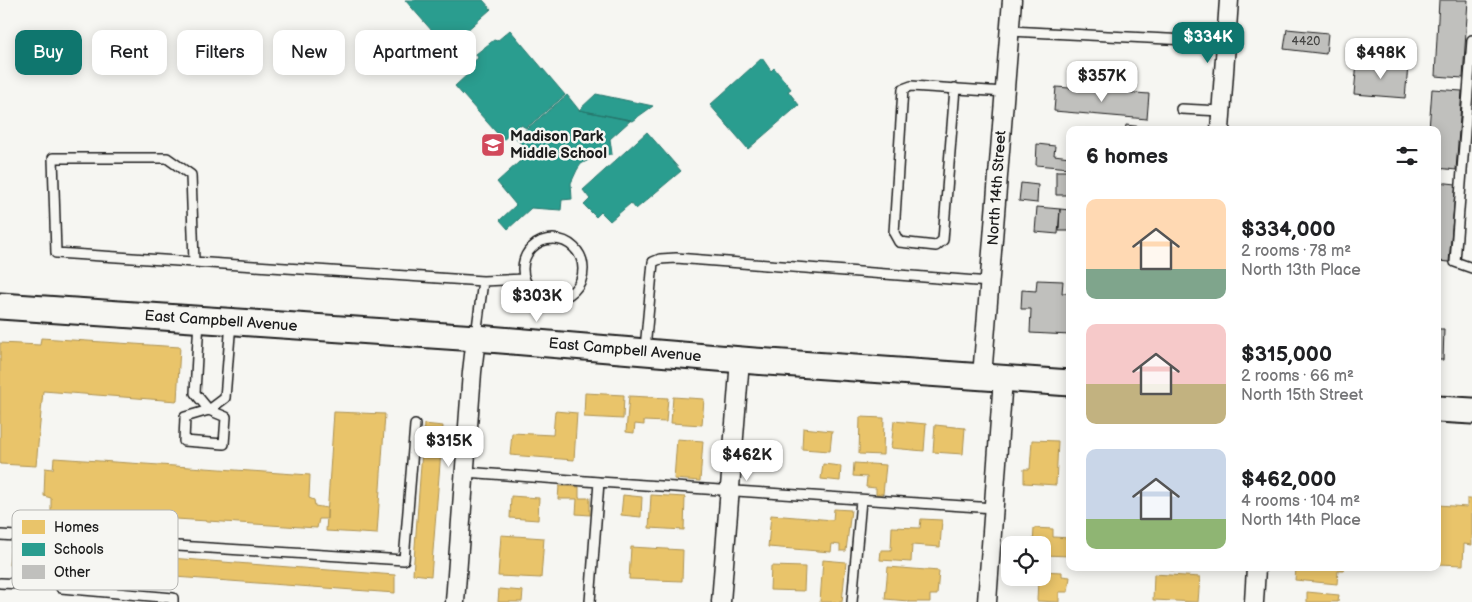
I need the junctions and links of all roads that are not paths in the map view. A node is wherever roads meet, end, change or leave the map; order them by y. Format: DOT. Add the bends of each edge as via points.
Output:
graph roads {
  1 [pos="1012,0"];
  2 [pos="1229,0"];
  3 [pos="1009,31"];
  4 [pos="1472,40"];
  5 [pos="1226,42"];
  6 [pos="954,88"];
  7 [pos="1005,92"];
  8 [pos="1181,108"];
  9 [pos="1221,111"];
  10 [pos="1220,126"];
  11 [pos="1462,165"];
  12 [pos="1472,166"];
  13 [pos="194,262"];
  14 [pos="1472,268"];
  15 [pos="524,279"];
  16 [pos="483,282"];
  17 [pos="990,282"];
  18 [pos="0,306"];
  19 [pos="199,320"];
  20 [pos="232,322"];
  21 [pos="476,338"];
  22 [pos="645,352"];
  23 [pos="740,360"];
  24 [pos="993,377"];
  25 [pos="1066,383"];
  26 [pos="1441,408"];
  27 [pos="210,410"];
  28 [pos="1472,411"];
  29 [pos="415,425"];
  30 [pos="465,472"];
  31 [pos="599,482"];
  32 [pos="730,491"];
  33 [pos="861,500"];
  34 [pos="994,508"];
  35 [pos="178,546"];
  36 [pos="1256,571"];
  37 [pos="83,590"];
  38 [pos="173,602"];
  39 [pos="455,602"];
  40 [pos="590,602"];
  41 [pos="721,602"];
  42 [pos="852,602"];
  43 [pos="987,602"];
  44 [pos="1254,602"];
  1 -- 3 [label="street, North 14th Street"];
  2 -- 5 [label="street"];
  3 -- 5 [label="lane"];
  3 -- 7 [label="street, North 14th Street"];
  4 -- 11 [label="lane"];
  5 -- 9 [label="street"];
  6 -- 6 [label="lane" via="911,86 903,89 894,233 899,242 936,246 943,240"];
  6 -- 7 [label="lane"];
  7 -- 17 [label="street, North 14th Street"];
  8 -- 9 [label="lane"];
  9 -- 10 [label="street"];
  11 -- 12 [label="lane"];
  11 -- 14 [label="lane" via="1455,262"];
  13 -- 13 [label="lane" via="56,253 53,158 167,158 191,175"];
  13 -- 16 [label="lane"];
  15 -- 15 [label="lane" via="525,259 530,250 547,240 557,239 574,247 584,264 584,275 575,292 556,300 537,295"];
  15 -- 16 [label="lane"];
  16 -- 21 [label="lane"];
  17 -- 22 [label="lane" via="660,258 653,262"];
  17 -- 24 [label="street, North 14th Street"];
  18 -- 19 [label="street, East Campbell Avenue"];
  19 -- 20 [label="street, East Campbell Avenue"];
  19 -- 27 [label="lane" via="195,393"];
  20 -- 21 [label="street, East Campbell Avenue"];
  20 -- 27 [label="lane" via="225,398"];
  21 -- 22 [label="street, East Campbell Avenue"];
  21 -- 30 [label="street"];
  22 -- 23 [label="street, East Campbell Avenue"];
  23 -- 24 [label="street, East Campbell Avenue"];
  23 -- 32 [label="street"];
  24 -- 25 [label="street, East Campbell Avenue"];
  24 -- 34 [label="street, North 14th Street"];
  26 -- 28 [label="street"];
  27 -- 27 [label="lane" via="186,417 184,441 224,444 226,417"];
  29 -- 35 [label="lane" via="404,560"];
  30 -- 31 [label="lane"];
  30 -- 39 [label="street"];
  31 -- 32 [label="lane"];
  31 -- 40 [label="lane"];
  32 -- 33 [label="lane"];
  32 -- 41 [label="street"];
  33 -- 34 [label="lane"];
  33 -- 42 [label="lane"];
  34 -- 43 [label="street, North 14th Street"];
  36 -- 44 [label="street"];
  37 -- 38 [label="lane" via="173,598"];
}
